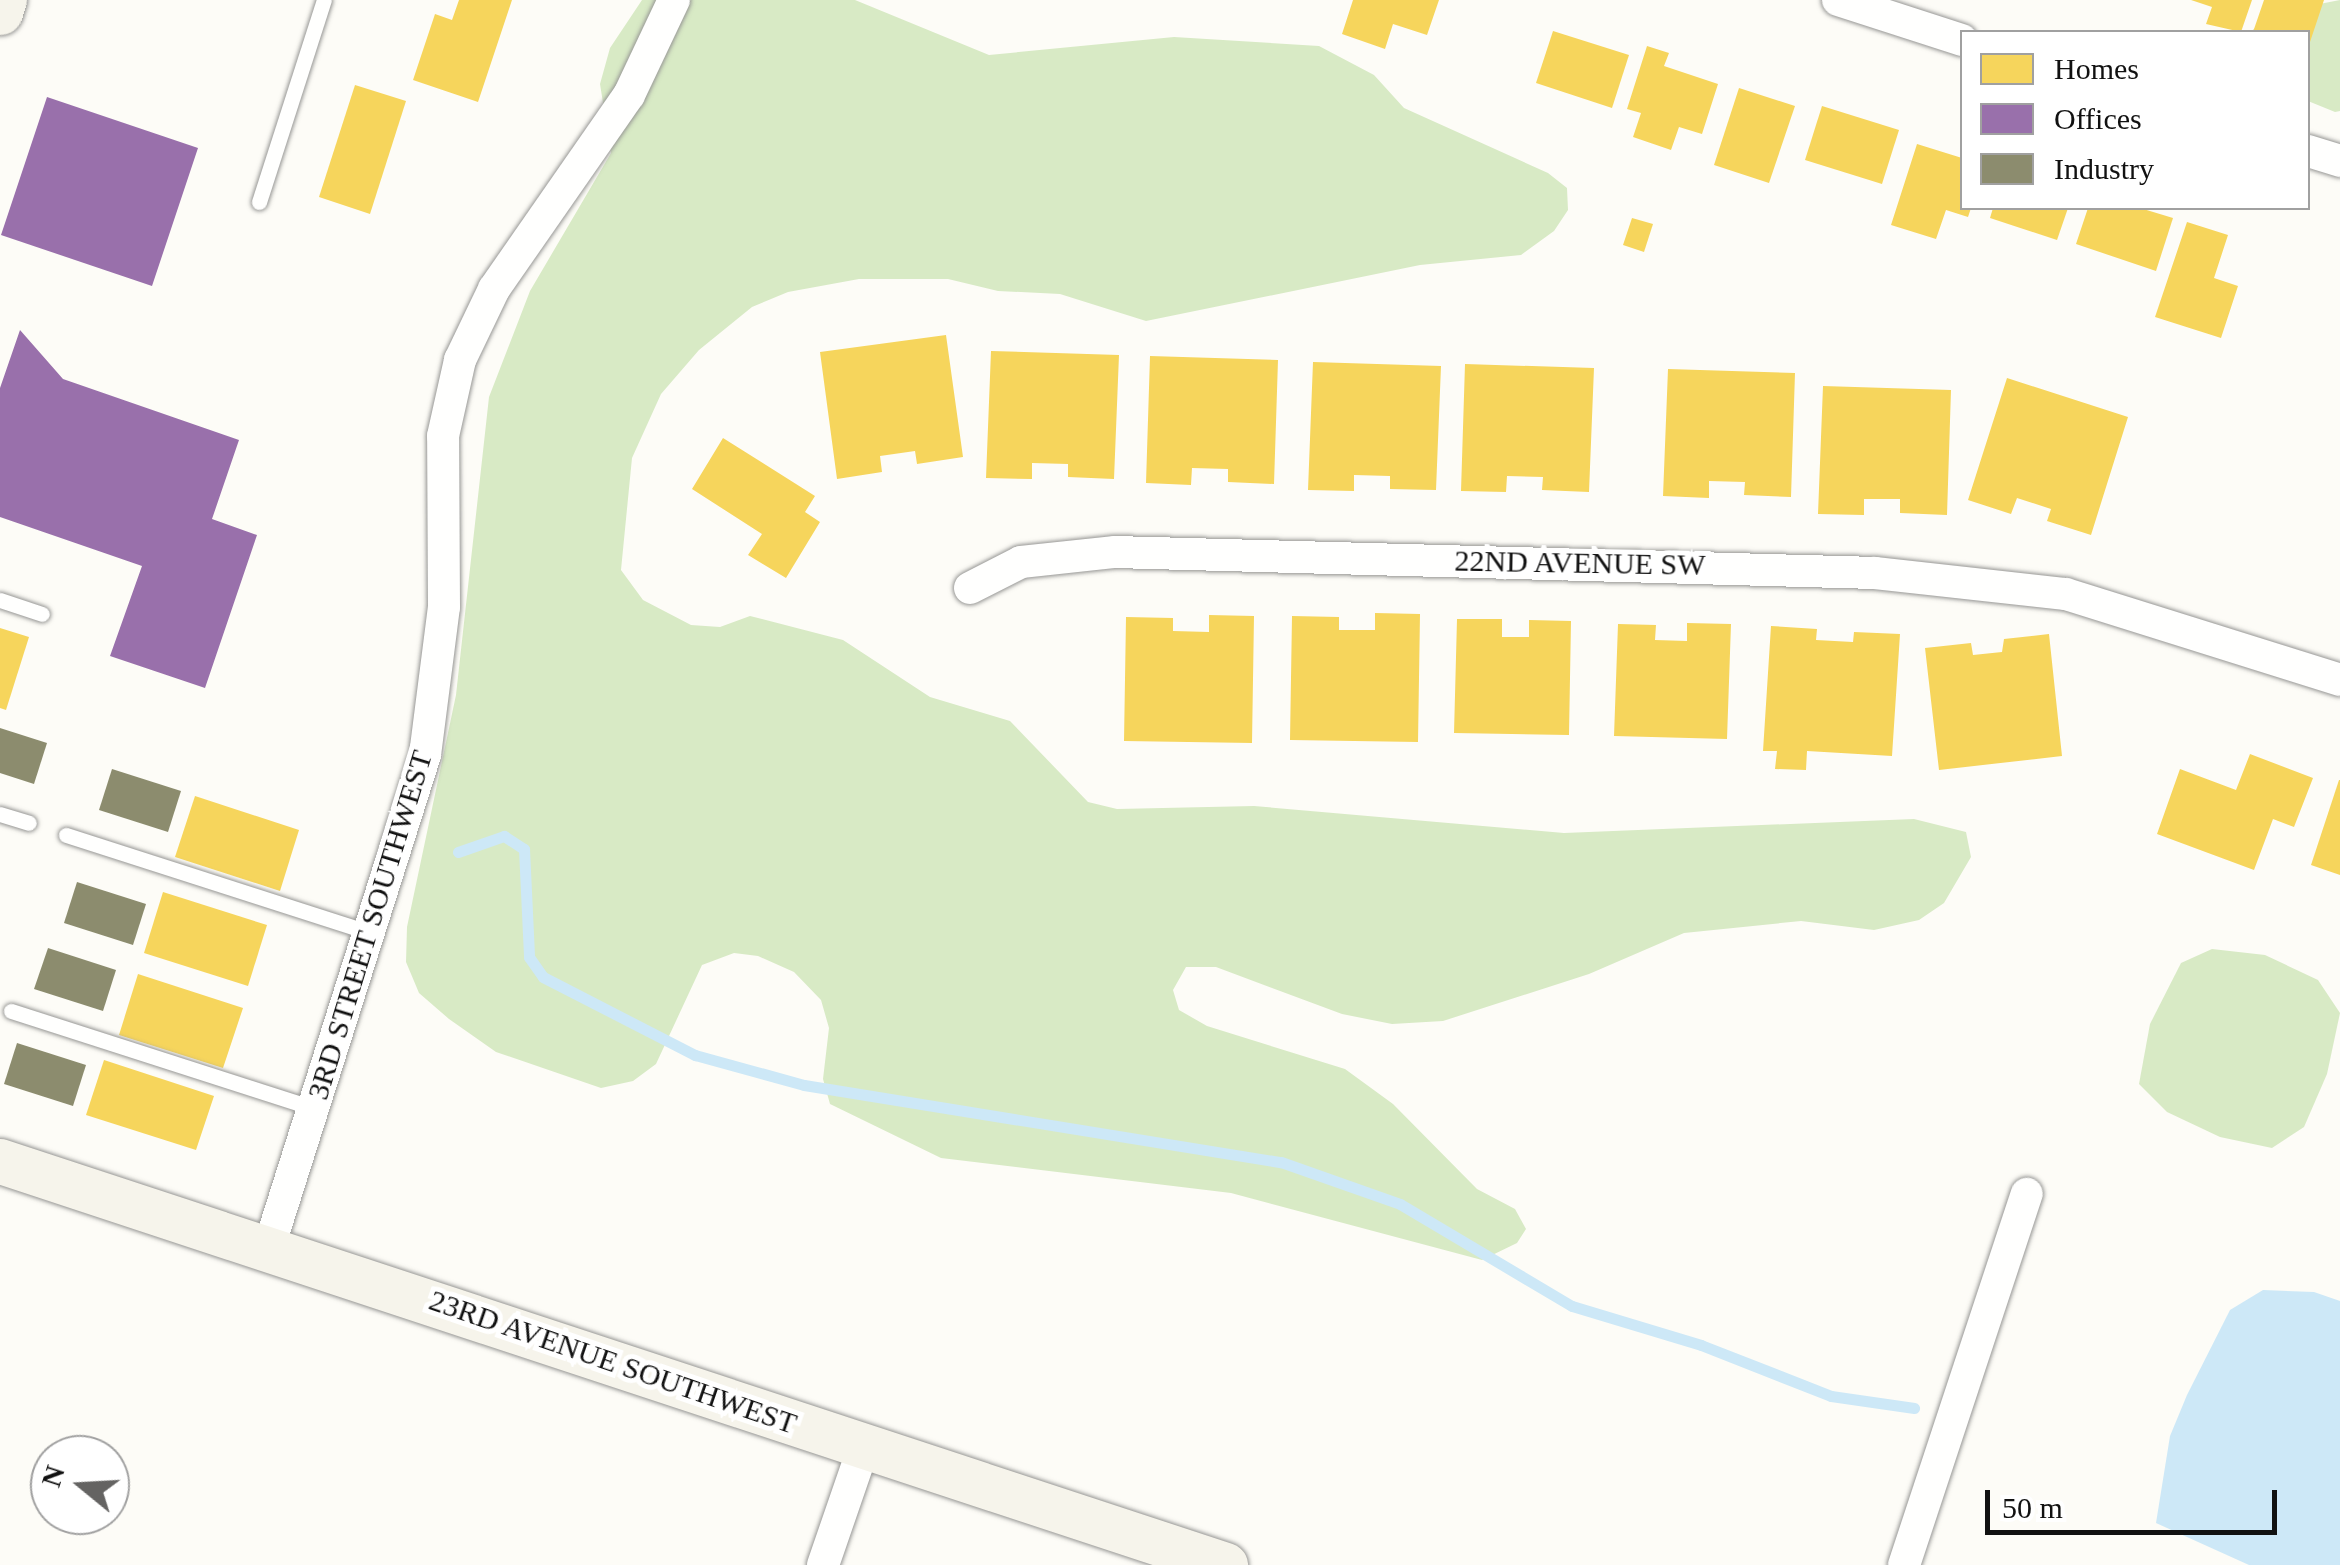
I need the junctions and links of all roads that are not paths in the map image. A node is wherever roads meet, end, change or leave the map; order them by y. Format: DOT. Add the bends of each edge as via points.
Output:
graph roads {
  1 [pos="4,0"];
  2 [pos="324,0"];
  3 [pos="674,0"];
  4 [pos="1838,0"];
  5 [pos="0,12"];
  6 [pos="1960,39"];
  7 [pos="2310,152"];
  8 [pos="2340,161"];
  9 [pos="259,202"];
  10 [pos="970,588"];
  11 [pos="0,600"];
  12 [pos="42,614"];
  13 [pos="2340,680"];
  14 [pos="0,814"];
  15 [pos="29,823"];
  16 [pos="66,835"];
  17 [pos="371,932"];
  18 [pos="12,1011"];
  19 [pos="314,1108"];
  20 [pos="0,1161"];
  21 [pos="2026,1194"];
  22 [pos="269,1247"];
  23 [pos="864,1446"];
  24 [pos="823,1565"];
  25 [pos="1225,1565"];
  26 [pos="1904,1565"];
  1 -- 5 [label="street"];
  2 -- 9 [label="lane"];
  3 -- 17 [label="street, 3RD STREET SOUTHWEST" via="629,95 494,289 460,360 443,436 444,607 436,700 412,808"];
  4 -- 6 [label="street"];
  7 -- 8 [label="street"];
  10 -- 13 [label="street, 22ND AVENUE SW" via="1021,562 1114,552 1716,566 2036,588"];
  11 -- 12 [label="lane"];
  14 -- 15 [label="lane"];
  16 -- 17 [label="lane"];
  17 -- 19 [label="street, 3RD STREET SOUTHWEST"];
  18 -- 19 [label="lane"];
  19 -- 22 [label="street, 3RD STREET SOUTHWEST"];
  20 -- 22 [label="street, 23RD AVENUE SOUTHWEST"];
  21 -- 26 [label="street"];
  22 -- 23 [label="street, 23RD AVENUE SOUTHWEST"];
  23 -- 24 [label="street"];
  23 -- 25 [label="street, 23RD AVENUE SOUTHWEST"];
}
